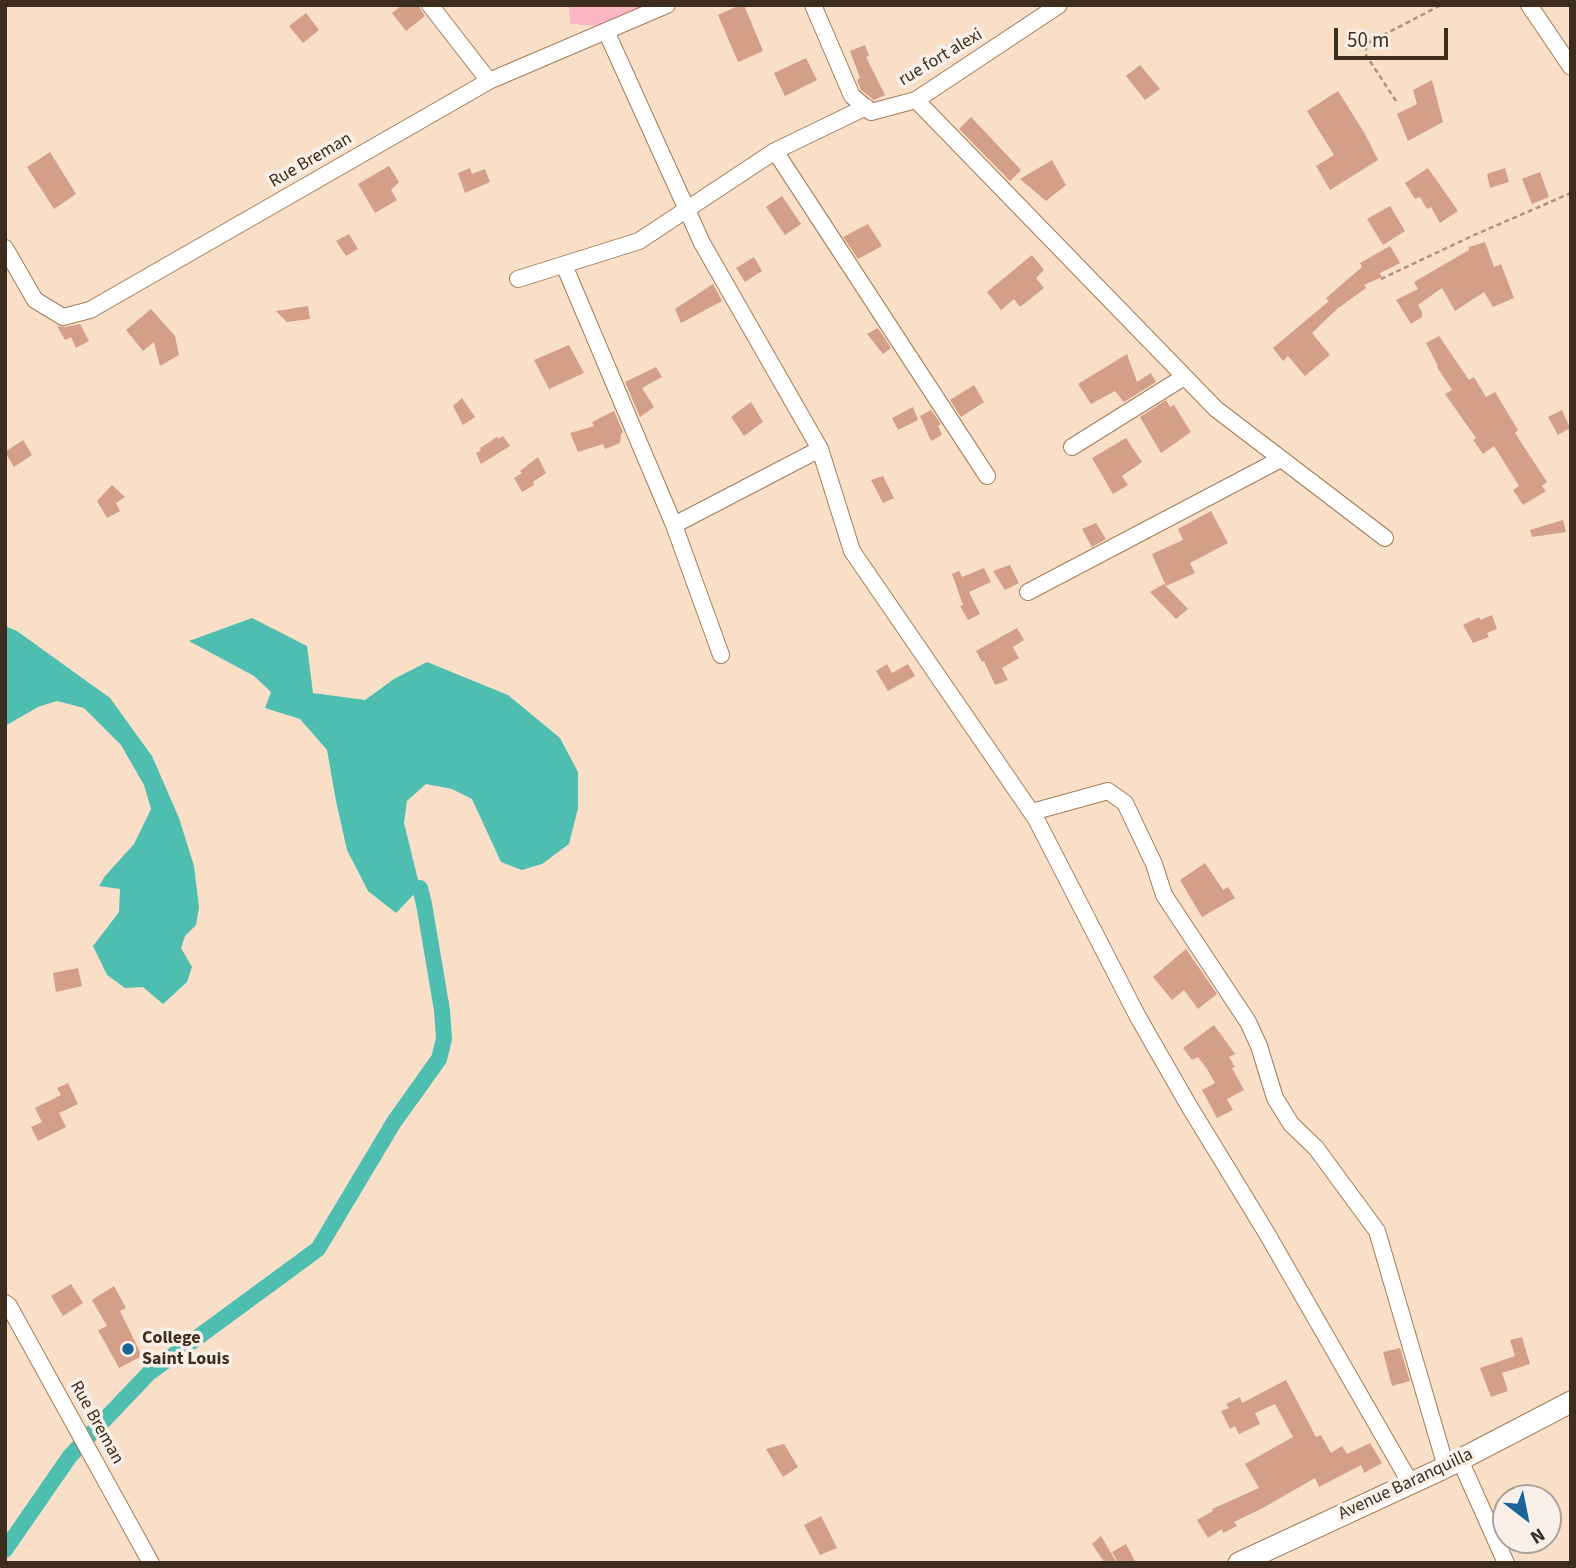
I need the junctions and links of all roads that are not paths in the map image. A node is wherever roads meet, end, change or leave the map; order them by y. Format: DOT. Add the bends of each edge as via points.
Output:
graph roads {
  1 [pos="430,5"];
  2 [pos="667,5"];
  3 [pos="813,5"];
  4 [pos="1059,5"];
  5 [pos="1529,5"];
  6 [pos="606,31"];
  7 [pos="1571,67"];
  8 [pos="489,81"];
  9 [pos="916,100"];
  10 [pos="866,107"];
  11 [pos="775,151"];
  12 [pos="687,209"];
  13 [pos="5,248"];
  14 [pos="564,265"];
  15 [pos="518,279"];
  16 [pos="1185,377"];
  17 [pos="1072,447"];
  18 [pos="820,449"];
  19 [pos="1281,459"];
  20 [pos="987,476"];
  21 [pos="674,525"];
  22 [pos="1385,538"];
  23 [pos="1028,592"];
  24 [pos="721,655"];
  25 [pos="1032,812"];
  26 [pos="5,1303"];
  27 [pos="1571,1402"];
  28 [pos="1453,1463"];
  29 [pos="1411,1483"];
  30 [pos="151,1563"];
  31 [pos="1239,1563"];
  32 [pos="1506,1563"];
  1 -- 8 [label="street"];
  2 -- 6 [label="street, Rue Breman"];
  3 -- 10 [label="street" via="852,96"];
  4 -- 9 [label="street, rue fort alexi"];
  5 -- 7 [label="street"];
  6 -- 8 [label="street, Rue Breman"];
  6 -- 12 [label="street"];
  8 -- 13 [label="street, Rue Breman" via="90,310 63,317 35,300"];
  9 -- 10 [label="street, rue fort alexi" via="871,112"];
  9 -- 16 [label="street"];
  10 -- 11 [label="street"];
  11 -- 12 [label="street"];
  11 -- 20 [label="street"];
  12 -- 14 [label="street" via="639,241"];
  12 -- 18 [label="street"];
  14 -- 15 [label="street"];
  14 -- 21 [label="street"];
  16 -- 17 [label="street"];
  16 -- 19 [label="street" via="1216,409"];
  18 -- 21 [label="street"];
  18 -- 25 [label="street" via="852,551"];
  19 -- 22 [label="street"];
  19 -- 23 [label="street"];
  21 -- 24 [label="street"];
  25 -- 28 [label="street" via="1108,791 1125,803 1164,895 1248,1022 1275,1098 1377,1231"];
  25 -- 29 [label="street" via="1138,1017"];
  26 -- 30 [label="street, Rue Breman"];
  27 -- 28 [label="main road, Avenue Baranquilla"];
  28 -- 29 [label="main road, Avenue Baranquilla"];
  28 -- 32 [label="street"];
  29 -- 31 [label="main road, Avenue Baranquilla"];
}
